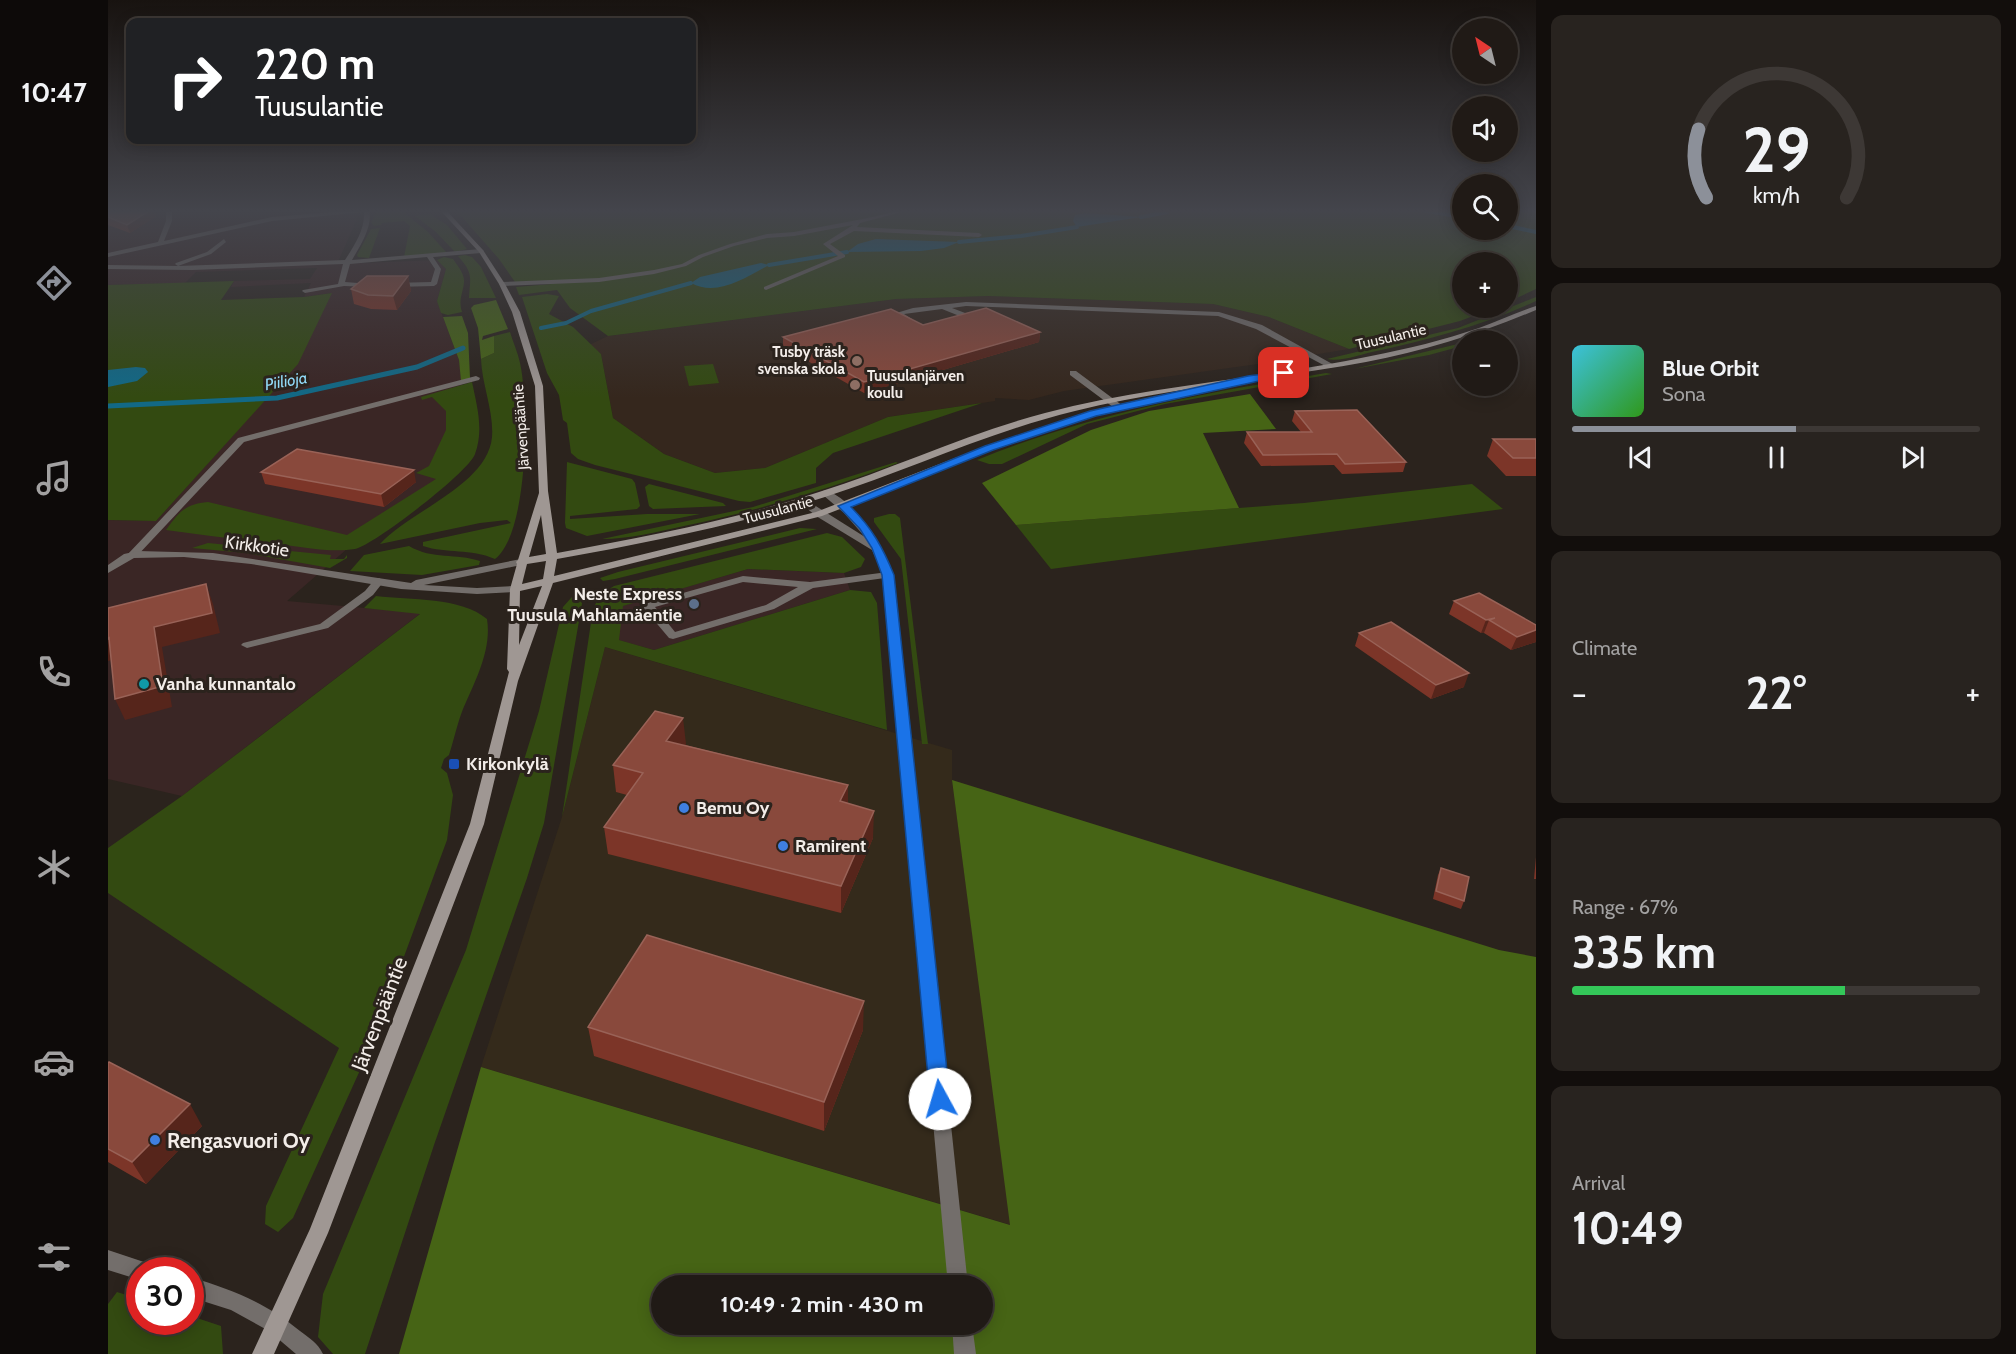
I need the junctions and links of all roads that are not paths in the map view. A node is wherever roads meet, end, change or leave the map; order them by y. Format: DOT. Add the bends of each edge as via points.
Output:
graph roads {
  1 [pos="343,272"];
  2 [pos="437,272"];
  3 [pos="494,272"];
  4 [pos="653,272"];
  5 [pos="804,272"];
  6 [pos="341,284"];
  7 [pos="502,284"];
  8 [pos="766,288"];
  9 [pos="305,291"];
  10 [pos="942,306"];
  11 [pos="1536,308"];
  12 [pos="959,321"];
  13 [pos="917,324"];
  14 [pos="1332,366"];
  15 [pos="1073,373"];
  16 [pos="476,378"];
  17 [pos="1248,379"];
  18 [pos="1110,400"];
  19 [pos="1120,408"];
  20 [pos="543,491"];
  21 [pos="826,493"];
  22 [pos="803,501"];
  23 [pos="844,506"];
  24 [pos="819,514"];
  25 [pos="878,548"];
  26 [pos="132,555"];
  27 [pos="552,557"];
  28 [pos="521,562"];
  29 [pos="108,570"];
  30 [pos="888,575"];
  31 [pos="379,581"];
  32 [pos="548,583"];
  33 [pos="404,585"];
  34 [pos="810,585"];
  35 [pos="515,589"];
  36 [pos="247,645"];
  37 [pos="512,681"];
  38 [pos="108,1260"];
  39 [pos="126,1266"];
  40 [pos="957,1275"];
  41 [pos="204,1291"];
  42 [pos="276,1324"];
  43 [pos="963,1335"];
  44 [pos="263,1354"];
  45 [pos="312,1354"];
  46 [pos="965,1354"];
  1 -- 6 [label="street"];
  2 -- 6 [label="street" via="434,284"];
  3 -- 7 [label="main road, Järvenpääntie"];
  4 -- 7 [label="street" via="599,280"];
  5 -- 8 [label="street"];
  6 -- 9 [label="street"];
  7 -- 20 [label="main road, Järvenpääntie" via="516,312 539,386"];
  10 -- 12 [label="street" via="970,318"];
  10 -- 13 [label="street" via="897,314"];
  10 -- 14 [label="street" via="1000,304 1219,314 1258,327"];
  11 -- 14 [label="main road, Tuusulantie" via="1474,332"];
  14 -- 17 [label="main road, Tuusulantie"];
  15 -- 18 [label="street"];
  16 -- 26 [label="street" via="241,440"];
  17 -- 18 [label="main road, Tuusulantie"];
  17 -- 19 [label="main road, Tuusulantie"];
  18 -- 19 [label="street"];
  18 -- 21 [label="main road, Tuusulantie" via="1032,418"];
  19 -- 23 [label="main road, Tuusulantie" via="989,448"];
  20 -- 27 [label="main road, Järvenpääntie"];
  20 -- 28 [label="main road, Järvenpääntie"];
  21 -- 22 [label="main road, Tuusulantie"];
  21 -- 23 [label="street"];
  22 -- 24 [label="street"];
  22 -- 27 [label="main road, Tuusulantie" via="669,536"];
  23 -- 24 [label="main road, Tuusulantie"];
  23 -- 25 [label="street" via="865,527"];
  24 -- 25 [label="street"];
  24 -- 32 [label="main road, Tuusulantie"];
  25 -- 30 [label="street"];
  26 -- 29 [label="street"];
  26 -- 31 [label="street, Kirkkotie" via="236,558"];
  27 -- 28 [label="main road, Tuusulantie"];
  27 -- 32 [label="main road, Järvenpääntie"];
  28 -- 33 [label="street, Kirkkotie"];
  28 -- 35 [label="main road, Järvenpääntie"];
  30 -- 34 [label="street"];
  30 -- 40 [label="street"];
  31 -- 33 [label="street, Kirkkotie"];
  31 -- 36 [label="street" via="324,626"];
  32 -- 35 [label="main road, Tuusulantie"];
  32 -- 37 [label="main road, Järvenpääntie"];
  33 -- 35 [label="street, Kirkkotie" via="477,593"];
  34 -- 34 [label="street" via="743,579 648,606 673,636 770,607"];
  35 -- 37 [label="main road, Järvenpääntie"];
  37 -- 42 [label="main road, Järvenpääntie" via="477,824 318,1233"];
  38 -- 39 [label="street"];
  41 -- 42 [label="street" via="235,1301"];
  42 -- 44 [label="main road, Järvenpääntie"];
  42 -- 45 [label="street"];
  43 -- 46 [label="street"];
}
